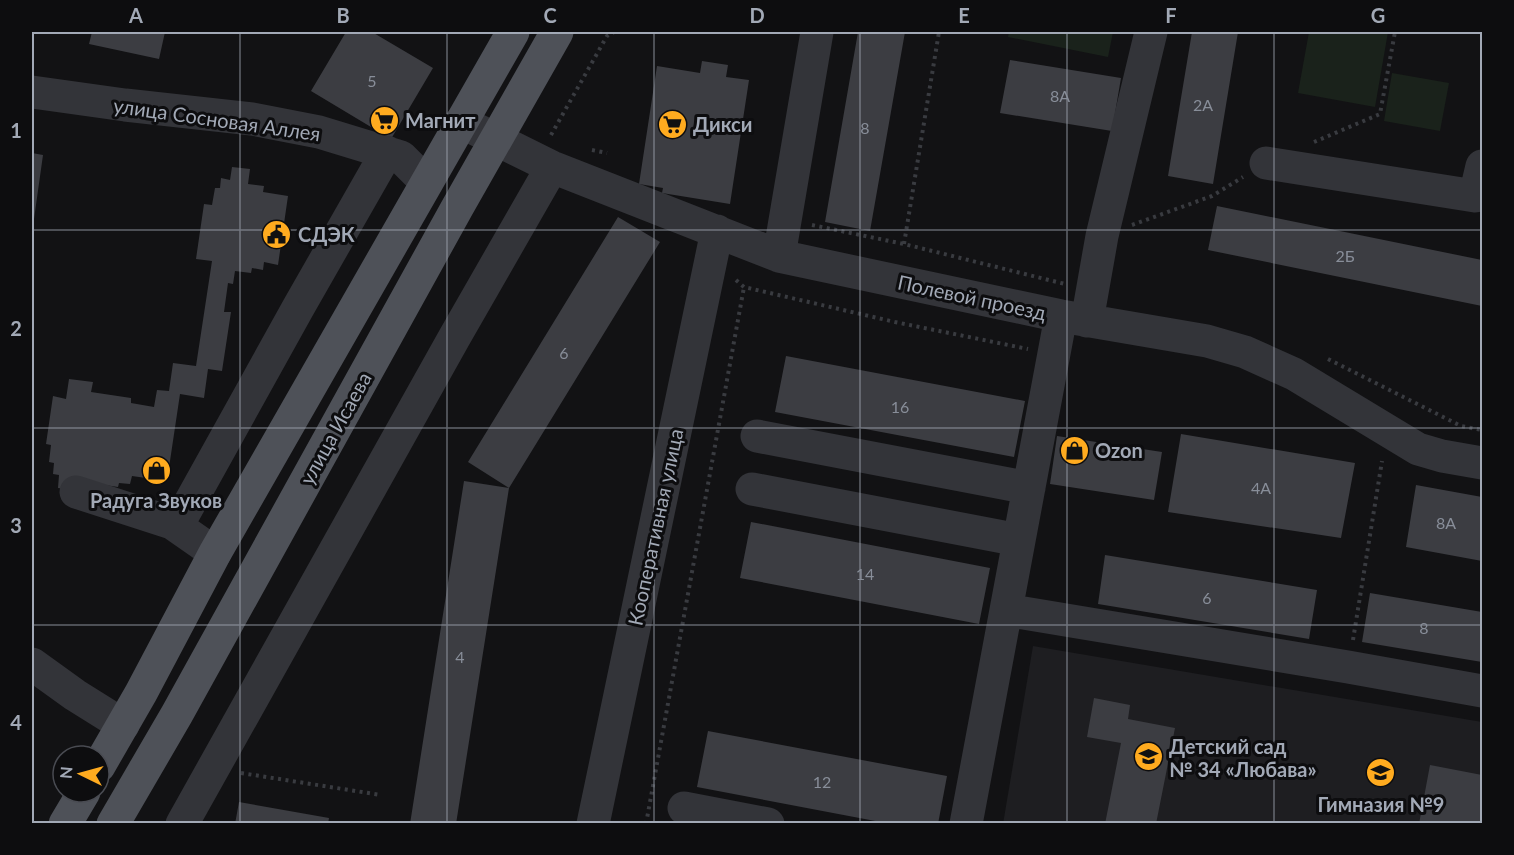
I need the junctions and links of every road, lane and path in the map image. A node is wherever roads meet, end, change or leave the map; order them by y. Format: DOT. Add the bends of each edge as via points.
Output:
graph roads {
  1 [pos="513,32"];
  2 [pos="557,32"];
  3 [pos="614,32"];
  4 [pos="817,32"];
  5 [pos="939,32"];
  6 [pos="1151,32"];
  7 [pos="32,92"];
  8 [pos="461,122"];
  9 [pos="496,139"];
  10 [pos="387,152"];
  11 [pos="545,163"];
  12 [pos="1266,163"];
  13 [pos="1482,166"];
  14 [pos="426,182"];
  15 [pos="785,219"];
  16 [pos="904,244"];
  17 [pos="714,246"];
  18 [pos="779,256"];
  19 [pos="744,287"];
  20 [pos="1074,316"];
  21 [pos="757,436"];
  22 [pos="1384,451"];
  23 [pos="1482,463"];
  24 [pos="1029,488"];
  25 [pos="752,489"];
  26 [pos="76,492"];
  27 [pos="177,526"];
  28 [pos="1019,540"];
  29 [pos="215,554"];
  30 [pos="1006,610"];
  31 [pos="32,664"];
  32 [pos="1348,667"];
  33 [pos="1482,691"];
  34 [pos="123,725"];
  35 [pos="111,746"];
  36 [pos="213,768"];
  37 [pos="381,795"];
  38 [pos="77,804"];
  39 [pos="684,808"];
  40 [pos="65,824"];
  41 [pos="113,824"];
  42 [pos="182,824"];
  43 [pos="593,824"];
  44 [pos="646,824"];
  45 [pos="768,824"];
  46 [pos="966,824"];
  1 -- 8 [label="main road"];
  2 -- 9 [label="main road, улица Исаева"];
  3 -- 11 [label="path" via="608,36"];
  4 -- 15 [label="street"];
  5 -- 16 [label="path"];
  6 -- 20 [label="street" via="1102,236"];
  7 -- 10 [label="street, улица Сосновая Аллея" via="252,119 319,132"];
  8 -- 9 [label="street, Полевой проезд"];
  8 -- 14 [label="main road"];
  9 -- 11 [label="street, Полевой проезд"];
  9 -- 41 [label="main road, улица Исаева"];
  10 -- 14 [label="street, улица Сосновая Аллея" via="401,157"];
  10 -- 27 [label="street"];
  11 -- 17 [label="street, Полевой проезд"];
  11 -- 36 [label="street" via="437,369"];
  12 -- 13 [label="street" via="1475,196"];
  14 -- 29 [label="main road"];
  15 -- 16 [label="path"];
  15 -- 18 [label="street"];
  16 -- 20 [label="path"];
  17 -- 18 [label="street, Полевой проезд"];
  17 -- 19 [label="path"];
  17 -- 43 [label="street, Кооперативная улица"];
  18 -- 20 [label="street, Полевой проезд"];
  19 -- 20 [label="path" via="1039,351"];
  19 -- 44 [label="path"];
  20 -- 23 [label="street, Полевой проезд" via="1245,352 1294,374 1418,449"];
  20 -- 24 [label="street"];
  21 -- 24 [label="street"];
  22 -- 32 [label="path"];
  24 -- 28 [label="street"];
  25 -- 28 [label="street"];
  26 -- 27 [label="street"];
  27 -- 29 [label="street"];
  28 -- 30 [label="street"];
  29 -- 34 [label="main road"];
  30 -- 32 [label="street"];
  30 -- 46 [label="street"];
  31 -- 34 [label="street"];
  32 -- 33 [label="street"];
  34 -- 35 [label="main road"];
  36 -- 37 [label="path"];
  36 -- 42 [label="street"];
  38 -- 40 [label="main road"];
  39 -- 45 [label="street"];
}
